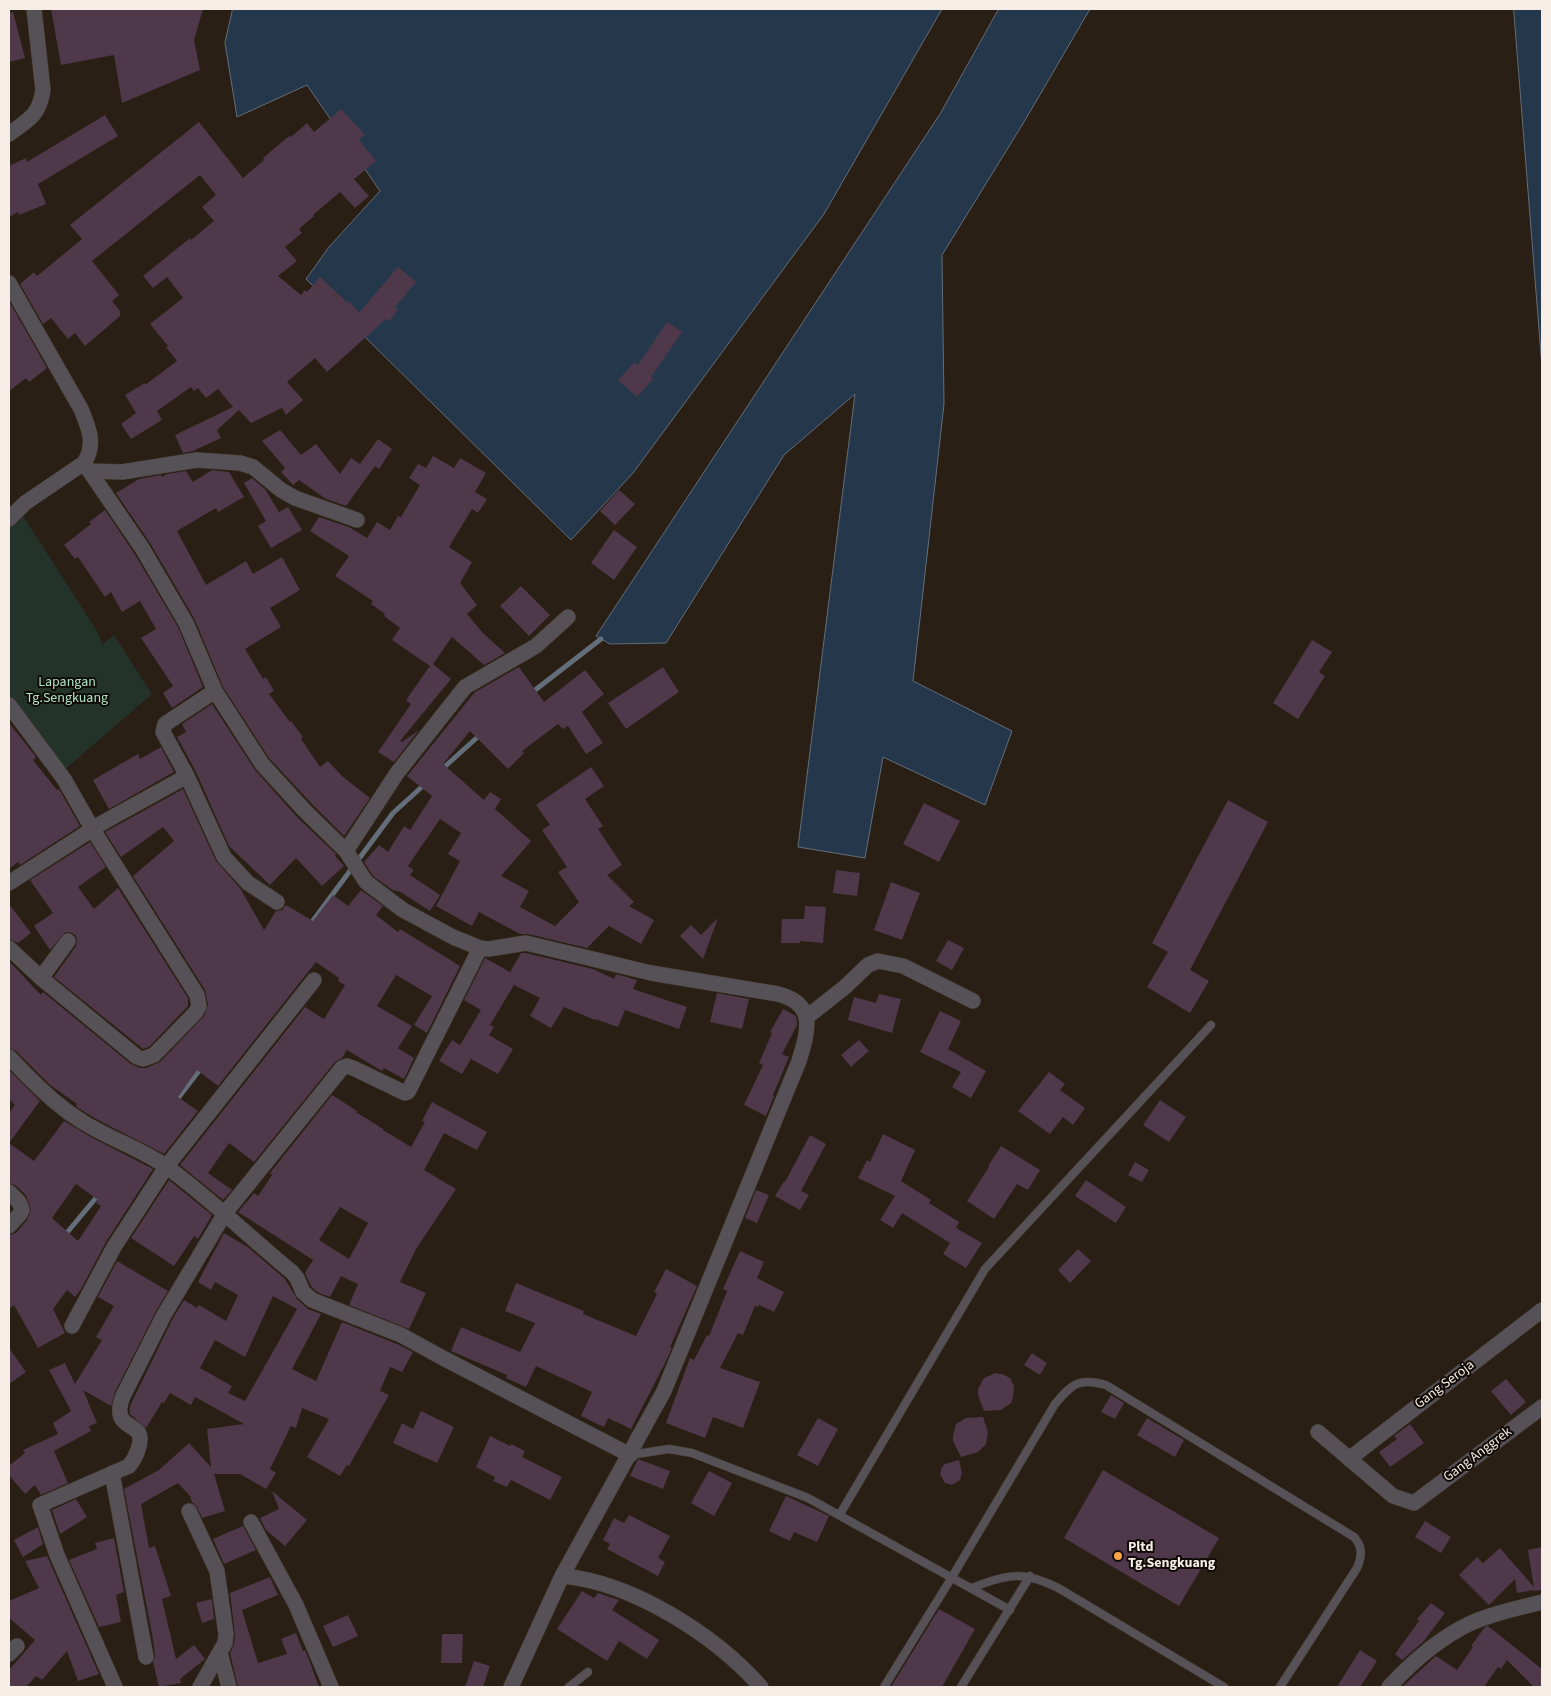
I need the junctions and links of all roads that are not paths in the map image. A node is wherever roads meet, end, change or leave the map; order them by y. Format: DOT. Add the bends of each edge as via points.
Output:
graph roads {
  1 [pos="34,9"];
  2 [pos="9,134"];
  3 [pos="9,283"];
  4 [pos="88,467"];
  5 [pos="9,519"];
  6 [pos="358,520"];
  7 [pos="568,617"];
  8 [pos="215,691"];
  9 [pos="9,705"];
  10 [pos="187,776"];
  11 [pos="93,830"];
  12 [pos="349,855"];
  13 [pos="9,883"];
  14 [pos="277,902"];
  15 [pos="68,941"];
  16 [pos="9,948"];
  17 [pos="480,948"];
  18 [pos="41,978"];
  19 [pos="314,980"];
  20 [pos="973,1001"];
  21 [pos="806,1017"];
  22 [pos="1212,1026"];
  23 [pos="9,1057"];
  24 [pos="166,1167"];
  25 [pos="9,1192"];
  26 [pos="225,1213"];
  27 [pos="9,1226"];
  28 [pos="1542,1310"];
  29 [pos="72,1326"];
  30 [pos="1542,1407"];
  31 [pos="1318,1432"];
  32 [pos="630,1455"];
  33 [pos="1349,1459"];
  34 [pos="112,1473"];
  35 [pos="189,1512"];
  36 [pos="840,1514"];
  37 [pos="251,1522"];
  38 [pos="562,1576"];
  39 [pos="1030,1576"];
  40 [pos="952,1577"];
  41 [pos="972,1588"];
  42 [pos="1542,1602"];
  43 [pos="1010,1610"];
  44 [pos="220,1654"];
  45 [pos="146,1657"];
  46 [pos="588,1672"];
  47 [pos="116,1687"];
  48 [pos="200,1687"];
  49 [pos="229,1687"];
  50 [pos="331,1687"];
  51 [pos="511,1687"];
  52 [pos="569,1687"];
  53 [pos="761,1687"];
  54 [pos="884,1687"];
  55 [pos="962,1687"];
  56 [pos="1224,1687"];
  57 [pos="1280,1687"];
  58 [pos="1389,1687"];
  1 -- 2 [label="street" via="43,90 41,101 32,116"];
  3 -- 4 [label="street" via="81,409 90,431"];
  4 -- 5 [label="street" via="24,503"];
  4 -- 6 [label="street" via="122,472 196,460 240,463 253,468 295,498"];
  4 -- 8 [label="street" via="142,548 186,623"];
  7 -- 12 [label="street" via="536,646 466,687 397,773"];
  8 -- 10 [label="street" via="163,729"];
  8 -- 12 [label="street" via="262,764"];
  9 -- 11 [label="street" via="64,779"];
  10 -- 11 [label="street"];
  10 -- 14 [label="street" via="224,856 248,883"];
  11 -- 13 [label="street"];
  11 -- 18 [label="street" via="197,995 199,1006 154,1055 143,1059"];
  12 -- 17 [label="street" via="366,882 403,910 452,937"];
  15 -- 18 [label="street"];
  16 -- 18 [label="street"];
  17 -- 21 [label="street" via="526,943 651,973 778,994 794,1000"];
  17 -- 26 [label="street" via="408,1092 353,1068 342,1068"];
  19 -- 24 [label="street"];
  20 -- 21 [label="street" via="903,966 878,961 868,965"];
  21 -- 32 [label="street" via="808,1032 799,1061 664,1391"];
  22 -- 36 [label="lane" via="984,1268"];
  23 -- 24 [label="street" via="36,1085 82,1122"];
  24 -- 26 [label="street"];
  24 -- 29 [label="street" via="114,1247"];
  25 -- 27 [label="street" via="22,1210"];
  26 -- 32 [label="street" via="292,1272 303,1292 312,1300 401,1335"];
  26 -- 34 [label="street" via="164,1315 123,1396 122,1420 138,1432 140,1439 134,1460 129,1466"];
  28 -- 33 [label="street, Gang Seroja"];
  30 -- 33 [label="street, Gang Anggrek" via="1414,1503 1393,1496"];
  31 -- 33 [label="street"];
  32 -- 36 [label="lane" via="669,1450 692,1453 808,1498"];
  32 -- 38 [label="street"];
  34 -- 45 [label="street"];
  34 -- 47 [label="street" via="40,1505 57,1555"];
  35 -- 44 [label="street" via="216,1571 226,1634 226,1643"];
  36 -- 40 [label="lane"];
  37 -- 50 [label="street" via="296,1605"];
  38 -- 51 [label="street"];
  38 -- 53 [label="street" via="599,1582 670,1615 710,1640"];
  39 -- 41 [label="lane" via="1005,1577"];
  39 -- 43 [label="lane"];
  39 -- 56 [label="lane" via="1060,1589"];
  40 -- 41 [label="lane"];
  40 -- 54 [label="lane"];
  40 -- 57 [label="lane" via="1055,1404 1068,1388 1082,1382 1106,1385 1358,1542 1361,1550 1357,1568"];
  41 -- 43 [label="lane"];
  42 -- 58 [label="street" via="1472,1623 1412,1662"];
  43 -- 55 [label="lane"];
  44 -- 48 [label="street"];
  44 -- 49 [label="street"];
  46 -- 52 [label="lane"];
}
